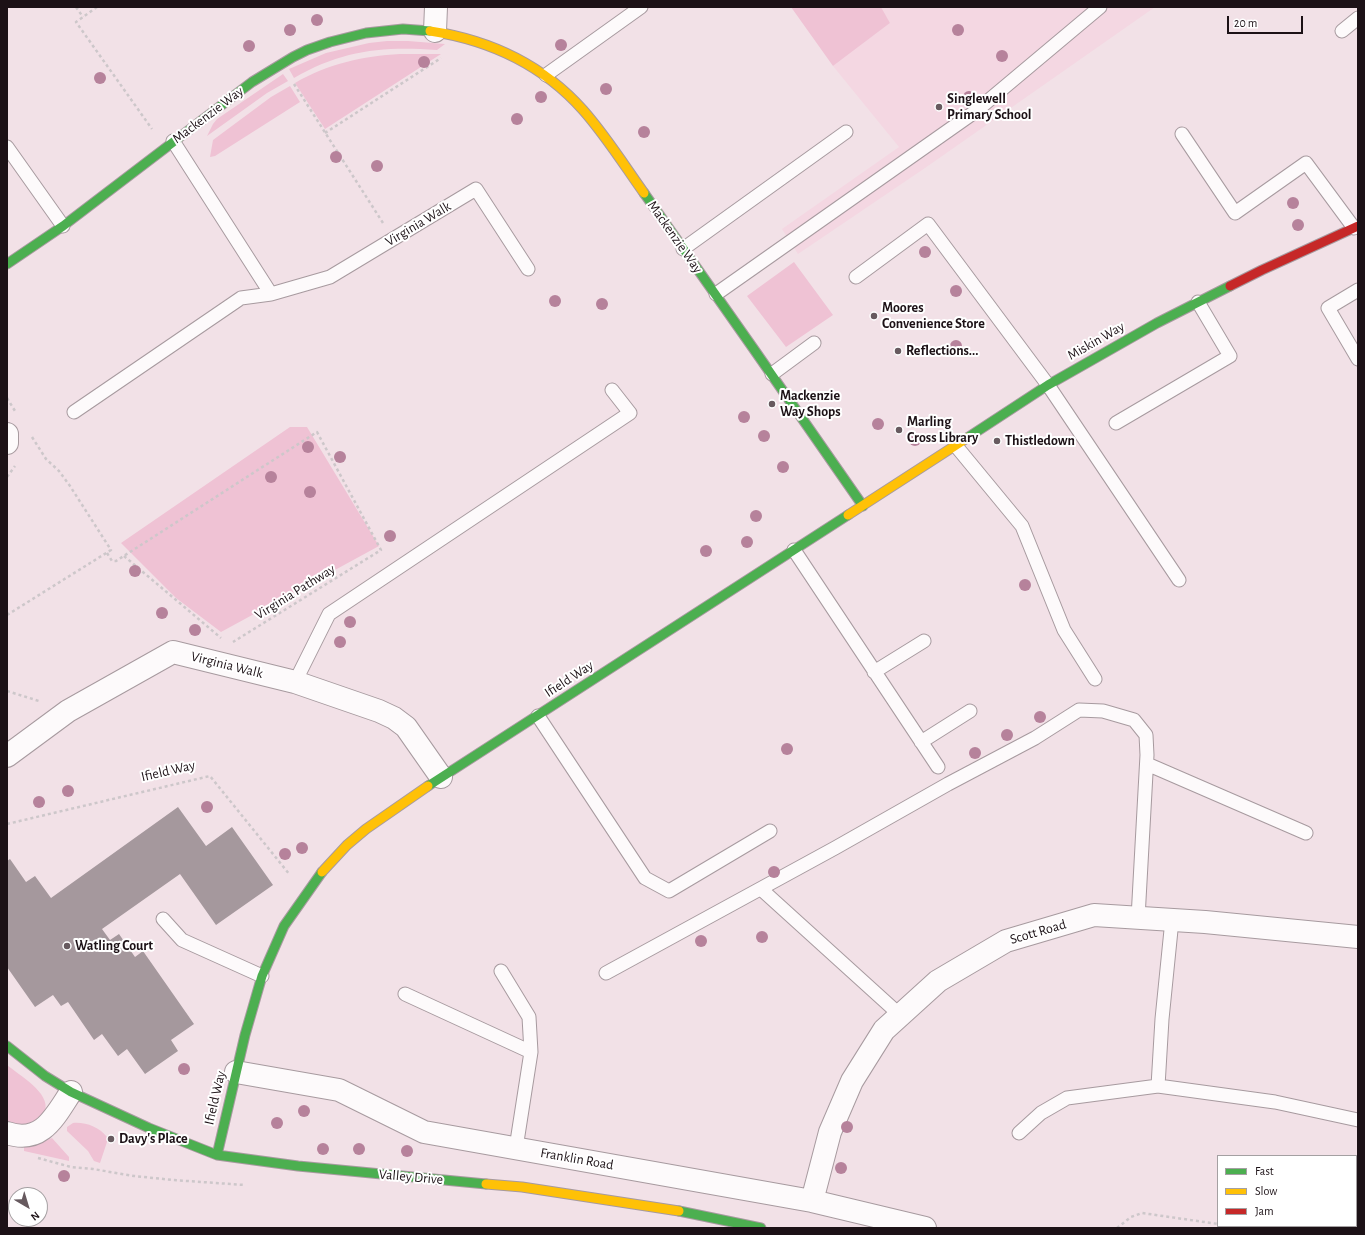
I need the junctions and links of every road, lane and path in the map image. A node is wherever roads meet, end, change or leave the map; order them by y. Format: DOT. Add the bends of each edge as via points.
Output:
graph roads {
  1 [pos="76,7"];
  2 [pos="97,7"];
  3 [pos="436,7"];
  4 [pos="641,7"];
  5 [pos="1100,7"];
  6 [pos="83,17"];
  7 [pos="1358,18"];
  8 [pos="1342,31"];
  9 [pos="435,32"];
  10 [pos="471,39"];
  11 [pos="281,64"];
  12 [pos="546,75"];
  13 [pos="846,132"];
  14 [pos="325,133"];
  15 [pos="1182,134"];
  16 [pos="169,144"];
  17 [pos="7,147"];
  18 [pos="63,226"];
  19 [pos="1356,227"];
  20 [pos="394,238"];
  21 [pos="683,249"];
  22 [pos="7,264"];
  23 [pos="528,269"];
  24 [pos="856,277"];
  25 [pos="1358,290"];
  26 [pos="271,294"];
  27 [pos="716,294"];
  28 [pos="1198,302"];
  29 [pos="814,343"];
  30 [pos="1358,359"];
  31 [pos="772,374"];
  32 [pos="1048,385"];
  33 [pos="612,390"];
  34 [pos="7,398"];
  35 [pos="74,412"];
  36 [pos="1116,423"];
  37 [pos="13,426"];
  38 [pos="31,436"];
  39 [pos="7,443"];
  40 [pos="956,446"];
  41 [pos="863,506"];
  42 [pos="794,550"];
  43 [pos="107,553"];
  44 [pos="124,556"];
  45 [pos="1179,580"];
  46 [pos="7,615"];
  47 [pos="223,640"];
  48 [pos="924,641"];
  49 [pos="228,644"];
  50 [pos="874,672"];
  51 [pos="1095,679"];
  52 [pos="295,682"];
  53 [pos="970,711"];
  54 [pos="538,716"];
  55 [pos="921,742"];
  56 [pos="7,756"];
  57 [pos="1147,764"];
  58 [pos="938,767"];
  59 [pos="441,777"];
  60 [pos="7,824"];
  61 [pos="770,831"];
  62 [pos="1306,833"];
  63 [pos="761,889"];
  64 [pos="306,894"];
  65 [pos="1138,918"];
  66 [pos="164,919"];
  67 [pos="1172,920"];
  68 [pos="1358,937"];
  69 [pos="501,971"];
  70 [pos="606,973"];
  71 [pos="262,976"];
  72 [pos="405,994"];
  73 [pos="900,1015"];
  74 [pos="7,1046"];
  75 [pos="531,1052"];
  76 [pos="236,1072"];
  77 [pos="1158,1086"];
  78 [pos="71,1092"];
  79 [pos="1358,1120"];
  80 [pos="7,1133"];
  81 [pos="1019,1134"];
  82 [pos="516,1148"];
  83 [pos="217,1155"];
  84 [pos="812,1201"];
  85 [pos="1217,1224"];
  86 [pos="761,1228"];
  87 [pos="925,1228"];
  88 [pos="1117,1228"];
  1 -- 6 [label="path"];
  2 -- 6 [label="path"];
  3 -- 9 [label="street"];
  4 -- 12 [label="lane"];
  5 -- 27 [label="lane" via="976,111"];
  6 -- 16 [label="path" via="76,22"];
  7 -- 8 [label="lane"];
  9 -- 10 [label="street, Mackenzie Way"];
  9 -- 11 [label="street, Mackenzie Way" via="404,29 371,32 307,50"];
  10 -- 12 [label="street, Mackenzie Way" via="501,49"];
  10 -- 14 [label="path"];
  11 -- 14 [label="path"];
  11 -- 16 [label="street, Mackenzie Way" via="252,82"];
  12 -- 21 [label="street, Mackenzie Way" via="579,106"];
  13 -- 21 [label="lane"];
  14 -- 20 [label="path"];
  15 -- 19 [label="lane" via="1235,213 1306,163"];
  16 -- 18 [label="street, Mackenzie Way"];
  16 -- 26 [label="lane"];
  17 -- 18 [label="lane"];
  18 -- 22 [label="street, Mackenzie Way"];
  19 -- 28 [label="street, Miskin Way"];
  20 -- 23 [label="lane, Virginia Walk" via="476,188"];
  20 -- 26 [label="lane, Virginia Walk" via="330,277"];
  21 -- 27 [label="street, Mackenzie Way"];
  24 -- 32 [label="lane" via="928,224"];
  25 -- 30 [label="lane" via="1328,308"];
  26 -- 35 [label="lane, Virginia Walk" via="241,298"];
  27 -- 31 [label="street, Mackenzie Way"];
  28 -- 32 [label="street, Miskin Way"];
  28 -- 36 [label="lane" via="1230,356"];
  29 -- 31 [label="lane"];
  31 -- 41 [label="street, Mackenzie Way"];
  32 -- 40 [label="street, Miskin Way"];
  32 -- 45 [label="lane"];
  33 -- 52 [label="lane" via="630,413 329,614"];
  34 -- 37 [label="path"];
  37 -- 39 [label="street"];
  38 -- 43 [label="path" via="47,461 59,471 70,486 111,550"];
  40 -- 41 [label="street, Miskin Way"];
  40 -- 51 [label="lane" via="1022,526 1064,630"];
  41 -- 42 [label="street, Ifield Way"];
  42 -- 50 [label="lane"];
  42 -- 54 [label="street, Ifield Way"];
  43 -- 44 [label="path" via="113,561"];
  43 -- 46 [label="path"];
  44 -- 47 [label="path"];
  44 -- 49 [label="path, Virginia Pathway" via="317,432 381,550"];
  48 -- 50 [label="lane"];
  50 -- 55 [label="lane"];
  52 -- 56 [label="street, Virginia Walk" via="173,652 68,711"];
  52 -- 59 [label="street, Virginia Walk" via="394,718 406,727"];
  53 -- 55 [label="lane"];
  54 -- 59 [label="street, Ifield Way"];
  54 -- 61 [label="lane" via="645,878 669,891"];
  55 -- 58 [label="lane"];
  57 -- 62 [label="lane"];
  57 -- 63 [label="lane" via="1146,735 1134,720 1103,711 1079,710 1035,738"];
  57 -- 65 [label="lane"];
  59 -- 64 [label="street, Ifield Way" via="358,836 322,873"];
  60 -- 64 [label="path, Ifield Way" via="210,776"];
  63 -- 70 [label="lane"];
  63 -- 73 [label="lane"];
  64 -- 71 [label="street, Ifield Way" via="284,926"];
  65 -- 67 [label="street, Scott Road"];
  65 -- 73 [label="street, Scott Road" via="1094,915 1006,940 938,981"];
  66 -- 71 [label="lane" via="182,940"];
  67 -- 68 [label="street, Scott Road"];
  67 -- 77 [label="lane"];
  69 -- 75 [label="lane" via="529,1017"];
  71 -- 76 [label="street, Ifield Way"];
  72 -- 75 [label="lane"];
  73 -- 84 [label="street, Scott Road" via="884,1030 852,1081 830,1132"];
  74 -- 78 [label="street, Valley Drive" via="45,1076"];
  75 -- 82 [label="lane"];
  76 -- 82 [label="street, Franklin Road" via="339,1090 424,1132"];
  76 -- 83 [label="street, Ifield Way"];
  77 -- 79 [label="lane" via="1275,1102"];
  77 -- 81 [label="lane" via="1068,1098 1041,1113"];
  78 -- 80 [label="street" via="44,1128 28,1136"];
  78 -- 83 [label="street, Valley Drive" via="149,1128"];
  82 -- 84 [label="street, Franklin Road"];
  83 -- 86 [label="street, Valley Drive" via="298,1166 522,1187 668,1209"];
  84 -- 87 [label="street, Franklin Road"];
  85 -- 88 [label="path" via="1142,1213 1131,1217"];
}
